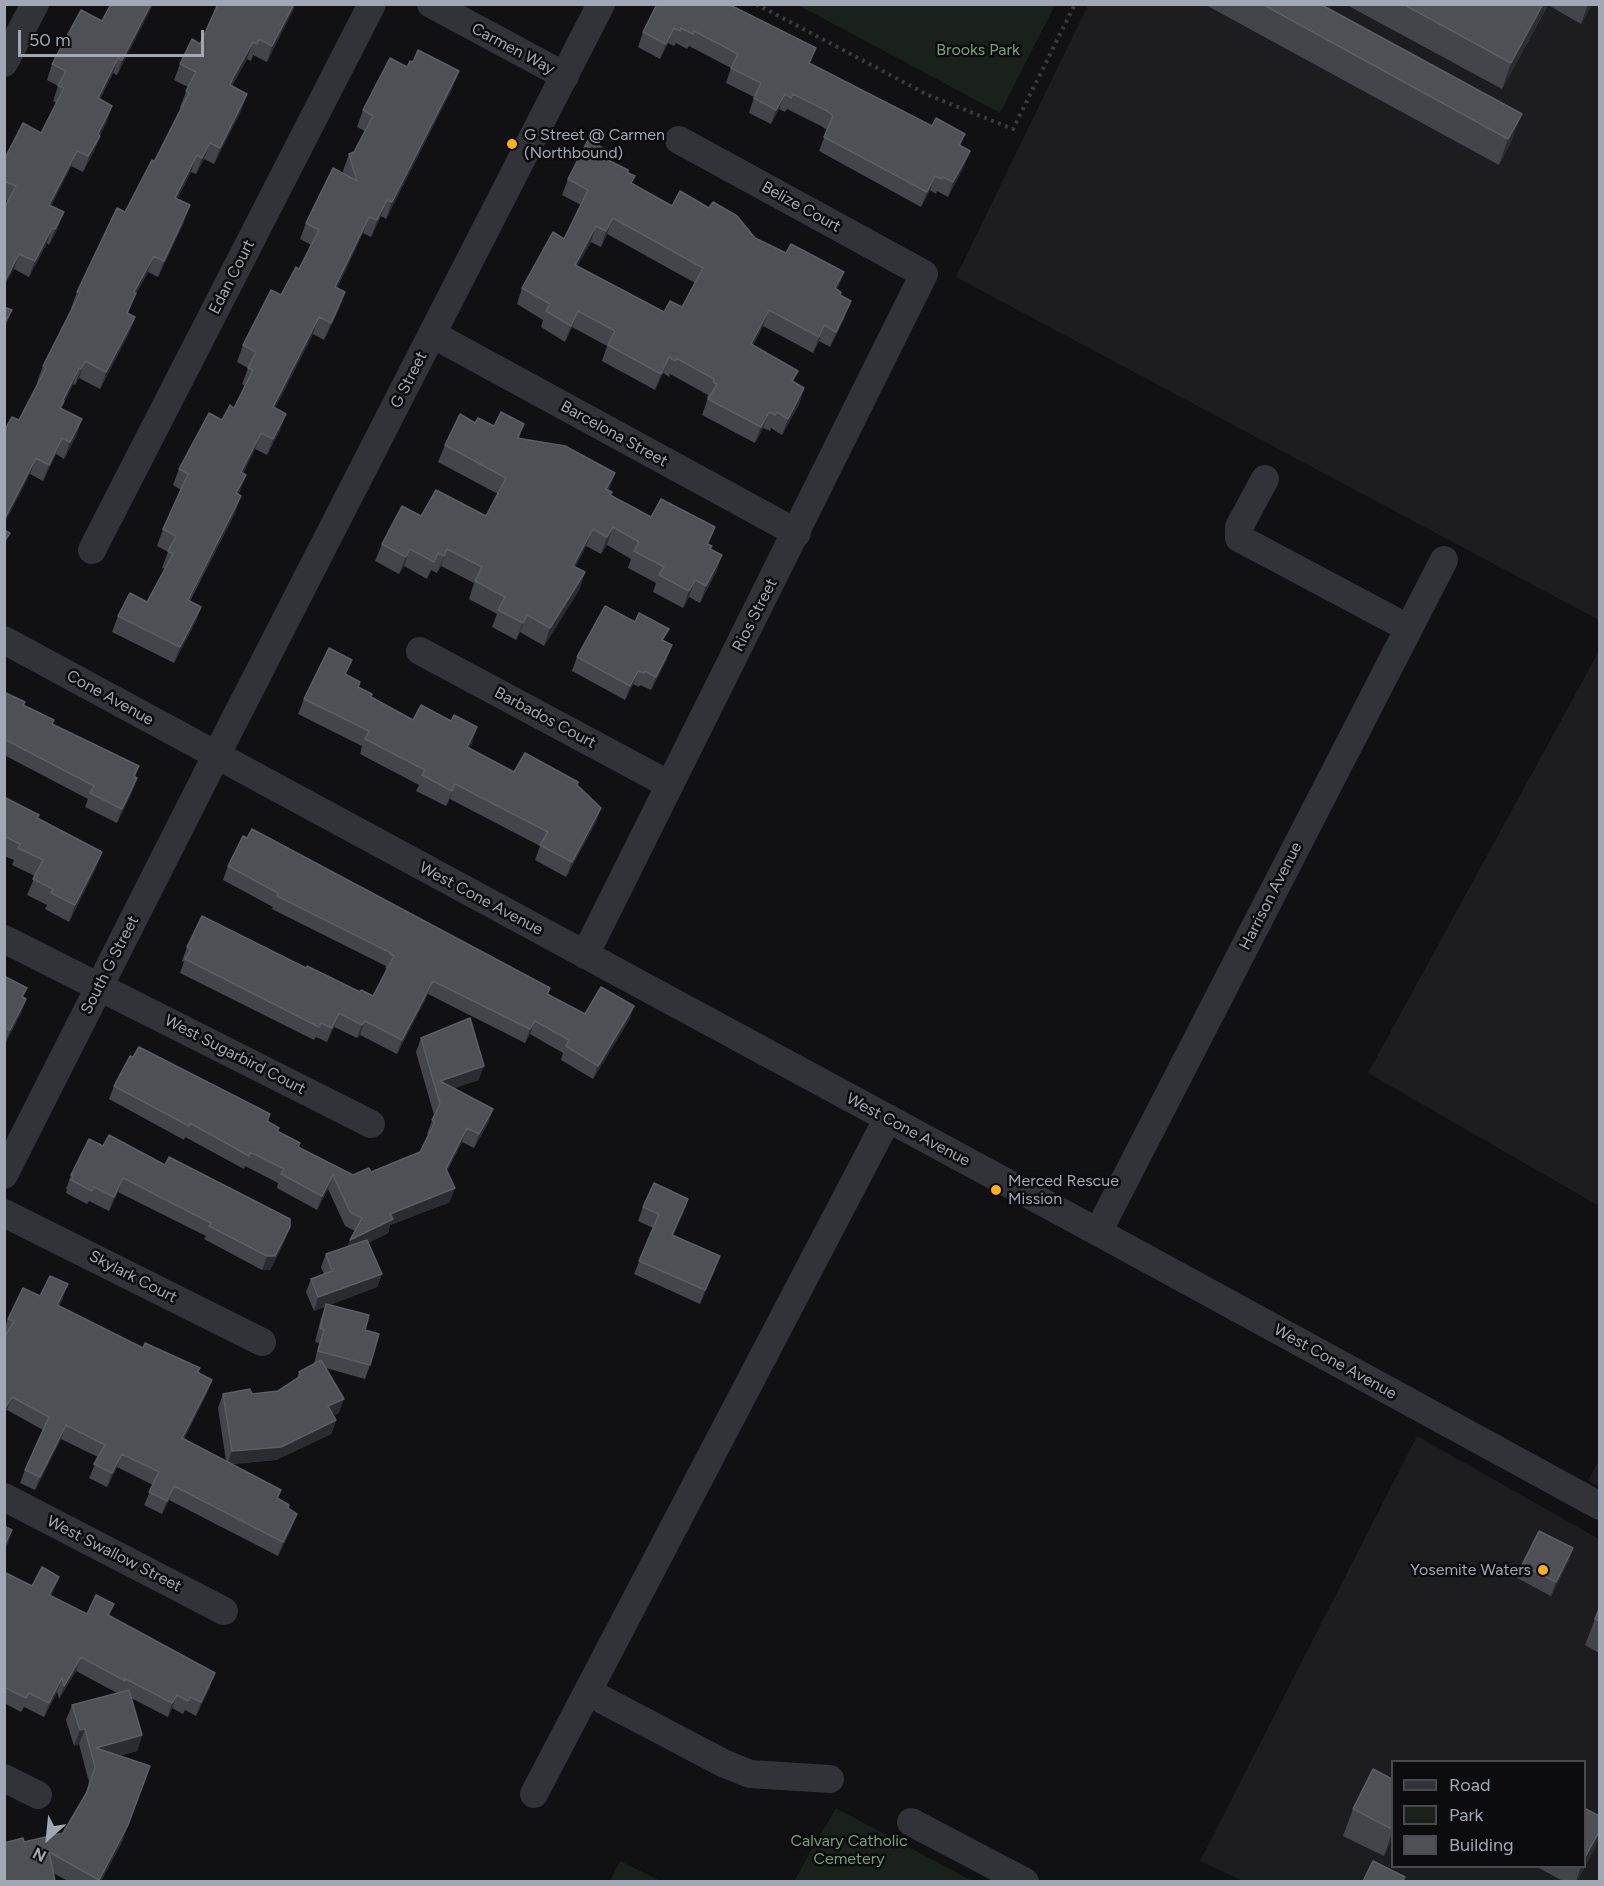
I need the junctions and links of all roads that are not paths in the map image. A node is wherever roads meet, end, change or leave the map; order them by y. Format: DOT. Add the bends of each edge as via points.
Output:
graph roads {
  1 [pos="35,4"];
  2 [pos="372,4"];
  3 [pos="430,4"];
  4 [pos="601,4"];
  5 [pos="4,63"];
  6 [pos="565,76"];
  7 [pos="679,140"];
  8 [pos="924,274"];
  9 [pos="432,334"];
  10 [pos="1265,479"];
  11 [pos="797,533"];
  12 [pos="92,550"];
  13 [pos="1444,560"];
  14 [pos="1408,628"];
  15 [pos="4,640"];
  16 [pos="420,651"];
  17 [pos="216,756"];
  18 [pos="670,785"];
  19 [pos="4,939"];
  20 [pos="585,955"];
  21 [pos="99,987"];
  22 [pos="888,1118"];
  23 [pos="371,1124"];
  24 [pos="4,1175"];
  25 [pos="4,1213"];
  26 [pos="1098,1232"];
  27 [pos="262,1342"];
  28 [pos="4,1497"];
  29 [pos="1599,1506"];
  30 [pos="224,1611"];
  31 [pos="588,1692"];
  32 [pos="4,1778"];
  33 [pos="830,1779"];
  34 [pos="534,1794"];
  35 [pos="38,1795"];
  36 [pos="911,1822"];
  37 [pos="1025,1881"];
  1 -- 5 [label="street"];
  2 -- 12 [label="street, Edan Court"];
  3 -- 6 [label="street, Carmen Way"];
  4 -- 6 [label="street, G Street"];
  6 -- 9 [label="street, G Street"];
  7 -- 8 [label="street, Belize Court"];
  8 -- 11 [label="street, Rios Street"];
  9 -- 11 [label="street, Barcelona Street"];
  9 -- 17 [label="street, G Street"];
  10 -- 14 [label="street" via="1239,527 1239,538"];
  11 -- 18 [label="street, Rios Street"];
  13 -- 14 [label="street, Harrison Avenue"];
  14 -- 26 [label="street, Harrison Avenue"];
  15 -- 17 [label="street, Cone Avenue"];
  16 -- 18 [label="street, Barbados Court"];
  17 -- 20 [label="street, West Cone Avenue"];
  17 -- 21 [label="street, South G Street"];
  18 -- 20 [label="street, Rios Street"];
  19 -- 21 [label="street, West Sugarbird Court"];
  20 -- 22 [label="street, West Cone Avenue"];
  21 -- 23 [label="street, West Sugarbird Court"];
  21 -- 24 [label="street, South G Street"];
  22 -- 26 [label="street, West Cone Avenue"];
  22 -- 31 [label="street"];
  25 -- 27 [label="street, Skylark Court"];
  26 -- 29 [label="street, West Cone Avenue"];
  28 -- 30 [label="street, West Swallow Street"];
  31 -- 33 [label="street" via="750,1774"];
  31 -- 34 [label="street"];
  32 -- 35 [label="street"];
  36 -- 37 [label="street"];
}
